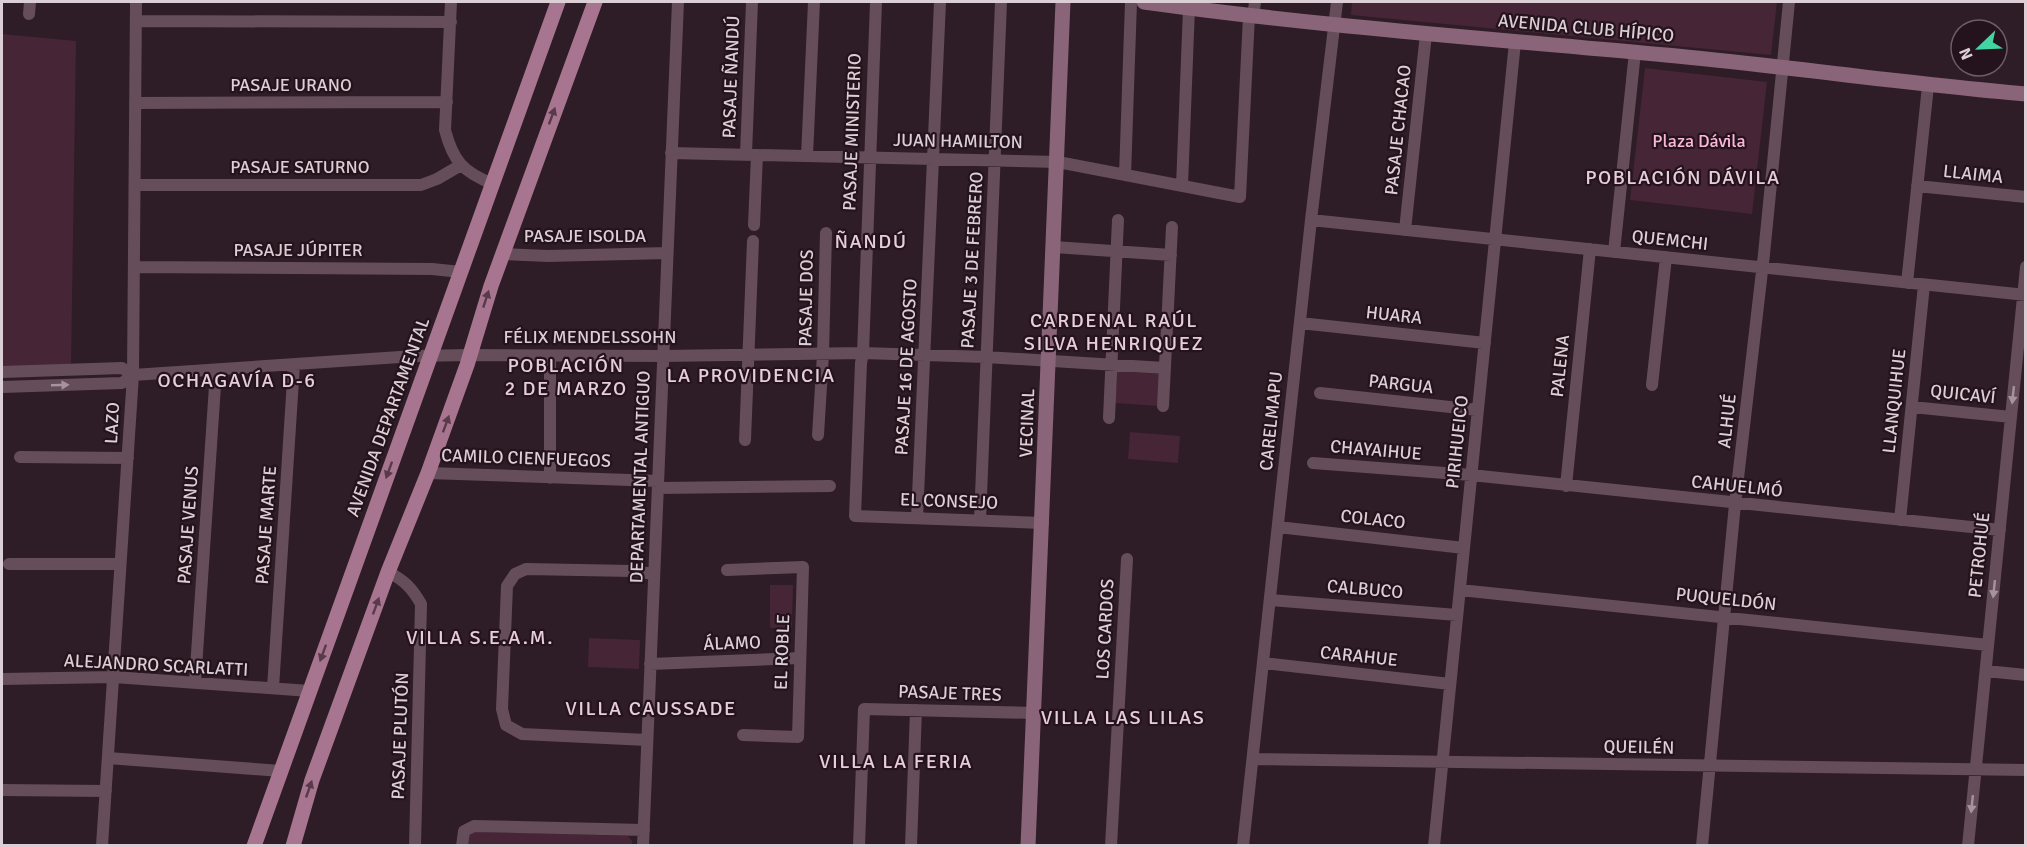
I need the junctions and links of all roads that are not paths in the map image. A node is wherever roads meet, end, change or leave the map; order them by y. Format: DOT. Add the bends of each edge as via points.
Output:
graph roads {
  1 [pos="136,2"];
  2 [pos="451,2"];
  3 [pos="558,2"];
  4 [pos="595,2"];
  5 [pos="678,2"];
  6 [pos="752,2"];
  7 [pos="814,2"];
  8 [pos="876,2"];
  9 [pos="940,2"];
  10 [pos="1001,2"];
  11 [pos="1063,2"];
  12 [pos="1131,2"];
  13 [pos="1144,2"];
  14 [pos="1337,2"];
  15 [pos="1789,2"];
  16 [pos="1189,8"];
  17 [pos="1252,11"];
  18 [pos="136,21"];
  19 [pos="451,22"];
  20 [pos="1334,26"];
  21 [pos="1426,34"];
  22 [pos="1515,42"];
  23 [pos="1635,52"];
  24 [pos="1782,67"];
  25 [pos="1928,86"];
  26 [pos="2025,94"];
  27 [pos="447,102"];
  28 [pos="135,103"];
  29 [pos="671,153"];
  30 [pos="752,154"];
  31 [pos="807,156"];
  32 [pos="869,157"];
  33 [pos="933,159"];
  34 [pos="995,160"];
  35 [pos="1058,162"];
  36 [pos="461,165"];
  37 [pos="1125,175"];
  38 [pos="1917,183"];
  39 [pos="493,184"];
  40 [pos="135,185"];
  41 [pos="1182,186"];
  42 [pos="2025,190"];
  43 [pos="2025,197"];
  44 [pos="1118,220"];
  45 [pos="1311,220"];
  46 [pos="754,225"];
  47 [pos="1172,227"];
  48 [pos="1405,230"];
  49 [pos="826,233"];
  50 [pos="1496,239"];
  51 [pos="753,241"];
  52 [pos="1054,247"];
  53 [pos="1590,249"];
  54 [pos="1116,252"];
  55 [pos="1614,252"];
  56 [pos="667,253"];
  57 [pos="502,254"];
  58 [pos="1170,255"];
  59 [pos="1666,257"];
  60 [pos="134,267"];
  61 [pos="1761,267"];
  62 [pos="2025,267"];
  63 [pos="461,272"];
  64 [pos="1907,283"];
  65 [pos="1924,285"];
  66 [pos="2024,295"];
  67 [pos="1300,323"];
  68 [pos="1485,343"];
  69 [pos="863,353"];
  70 [pos="823,354"];
  71 [pos="469,355"];
  72 [pos="750,355"];
  73 [pos="925,355"];
  74 [pos="430,356"];
  75 [pos="550,356"];
  76 [pos="663,356"];
  77 [pos="986,357"];
  78 [pos="1048,361"];
  79 [pos="294,364"];
  80 [pos="1111,365"];
  81 [pos="1166,368"];
  82 [pos="216,370"];
  83 [pos="2,372"];
  84 [pos="133,375"];
  85 [pos="1652,385"];
  86 [pos="2,387"];
  87 [pos="1320,393"];
  88 [pos="1163,406"];
  89 [pos="1912,407"];
  90 [pos="1478,410"];
  91 [pos="2011,417"];
  92 [pos="1109,418"];
  93 [pos="818,435"];
  94 [pos="745,440"];
  95 [pos="20,457"];
  96 [pos="128,458"];
  97 [pos="1313,463"];
  98 [pos="428,473"];
  99 [pos="1471,476"];
  100 [pos="550,478"];
  101 [pos="658,485"];
  102 [pos="830,486"];
  103 [pos="1566,486"];
  104 [pos="1735,504"];
  105 [pos="855,516"];
  106 [pos="917,518"];
  107 [pos="980,520"];
  108 [pos="1900,520"];
  109 [pos="1043,523"];
  110 [pos="1278,526"];
  111 [pos="2000,530"];
  112 [pos="1464,548"];
  113 [pos="1127,559"];
  114 [pos="9,564"];
  115 [pos="120,564"];
  116 [pos="727,570"];
  117 [pos="388,572"];
  118 [pos="654,574"];
  119 [pos="1460,590"];
  120 [pos="1270,600"];
  121 [pos="1457,615"];
  122 [pos="1724,618"];
  123 [pos="1988,645"];
  124 [pos="800,658"];
  125 [pos="1263,663"];
  126 [pos="650,664"];
  127 [pos="1986,671"];
  128 [pos="2025,675"];
  129 [pos="114,677"];
  130 [pos="2,679"];
  131 [pos="195,683"];
  132 [pos="1450,684"];
  133 [pos="273,688"];
  134 [pos="310,691"];
  135 [pos="916,710"];
  136 [pos="1034,713"];
  137 [pos="743,735"];
  138 [pos="647,740"];
  139 [pos="108,758"];
  140 [pos="1253,759"];
  141 [pos="1442,762"];
  142 [pos="1709,766"];
  143 [pos="1976,769"];
  144 [pos="2025,770"];
  145 [pos="281,771"];
  146 [pos="2,790"];
  147 [pos="106,791"];
  148 [pos="644,830"];
  149 [pos="462,840"];
  150 [pos="102,846"];
  151 [pos="254,846"];
  152 [pos="293,846"];
  153 [pos="415,846"];
  154 [pos="643,846"];
  155 [pos="859,846"];
  156 [pos="911,846"];
  157 [pos="1028,846"];
  158 [pos="1112,846"];
  159 [pos="1244,846"];
  160 [pos="1434,846"];
  161 [pos="1702,846"];
  162 [pos="1968,846"];
  1 -- 18 [label="street, LAZO"];
  2 -- 19 [label="street"];
  3 -- 39 [label="main road, AVENIDA DEPARTAMENTAL"];
  57 -- 4 [label="main road, one-way"];
  5 -- 29 [label="street, DEPARTAMENTAL ANTIGUO"];
  6 -- 30 [label="street, PASAJE ÑANDÚ"];
  7 -- 31 [label="street"];
  8 -- 32 [label="street, PASAJE MINISTERIO"];
  9 -- 33 [label="street, PASAJE 16 DE AGOSTO"];
  10 -- 34 [label="street, PASAJE 3 DE FEBRERO"];
  11 -- 35 [label="street, VECINAL"];
  12 -- 37 [label="street"];
  13 -- 16 [label="street, AVENIDA CLUB HÍPICO"];
  14 -- 20 [label="street, CARELMAPU"];
  15 -- 24 [label="street, ALHUÉ"];
  16 -- 17 [label="street, AVENIDA CLUB HÍPICO"];
  16 -- 41 [label="street"];
  17 -- 20 [label="street, AVENIDA CLUB HÍPICO"];
  17 -- 41 [label="street, JUAN HAMILTON" via="1240,197"];
  18 -- 19 [label="street"];
  18 -- 28 [label="street, LAZO"];
  19 -- 27 [label="street"];
  20 -- 21 [label="street, AVENIDA CLUB HÍPICO"];
  20 -- 45 [label="street, CARELMAPU"];
  21 -- 22 [label="street, AVENIDA CLUB HÍPICO"];
  21 -- 48 [label="street, PASAJE CHACAO"];
  22 -- 23 [label="street, AVENIDA CLUB HÍPICO"];
  22 -- 50 [label="street, PIRIHUEICO"];
  23 -- 24 [label="street, AVENIDA CLUB HÍPICO"];
  23 -- 55 [label="street"];
  24 -- 25 [label="street, AVENIDA CLUB HÍPICO"];
  24 -- 61 [label="street, ALHUÉ"];
  25 -- 26 [label="street, AVENIDA CLUB HÍPICO"];
  25 -- 38 [label="street"];
  27 -- 28 [label="street, PASAJE URANO"];
  27 -- 36 [label="street" via="445,130 450,150"];
  28 -- 40 [label="street, LAZO"];
  29 -- 30 [label="street, JUAN HAMILTON"];
  29 -- 56 [label="street, DEPARTAMENTAL ANTIGUO"];
  30 -- 31 [label="street, JUAN HAMILTON"];
  30 -- 46 [label="street, PASAJE ÑANDÚ"];
  31 -- 32 [label="street, JUAN HAMILTON"];
  32 -- 33 [label="street, JUAN HAMILTON"];
  32 -- 69 [label="street, PASAJE MINISTERIO"];
  33 -- 34 [label="street, JUAN HAMILTON"];
  33 -- 73 [label="street, PASAJE 16 DE AGOSTO"];
  34 -- 35 [label="street, JUAN HAMILTON"];
  34 -- 77 [label="street, PASAJE 3 DE FEBRERO"];
  35 -- 37 [label="street, JUAN HAMILTON"];
  35 -- 52 [label="street, VECINAL"];
  36 -- 39 [label="street" via="473,176"];
  36 -- 40 [label="street, PASAJE SATURNO" via="422,185"];
  37 -- 41 [label="street, JUAN HAMILTON"];
  38 -- 42 [label="street, LLAIMA"];
  38 -- 43 [label="street, LLAIMA"];
  38 -- 64 [label="street"];
  39 -- 63 [label="main road, AVENIDA DEPARTAMENTAL"];
  40 -- 60 [label="street, LAZO"];
  44 -- 54 [label="street"];
  45 -- 48 [label="street, QUEMCHI"];
  45 -- 67 [label="street, CARELMAPU"];
  47 -- 58 [label="street"];
  48 -- 50 [label="street, QUEMCHI"];
  49 -- 70 [label="street, PASAJE DOS"];
  50 -- 53 [label="street, QUEMCHI"];
  50 -- 68 [label="street, PIRIHUEICO"];
  51 -- 72 [label="street"];
  52 -- 54 [label="street"];
  52 -- 78 [label="street, VECINAL"];
  53 -- 55 [label="street, QUEMCHI"];
  53 -- 103 [label="street, PALENA"];
  54 -- 58 [label="street"];
  54 -- 80 [label="street"];
  55 -- 59 [label="street, QUEMCHI"];
  56 -- 57 [label="street, PASAJE ISOLDA"];
  56 -- 76 [label="street, DEPARTAMENTAL ANTIGUO"];
  71 -- 57 [label="main road, one-way"];
  58 -- 81 [label="street"];
  59 -- 61 [label="street, QUEMCHI"];
  59 -- 85 [label="street"];
  60 -- 63 [label="street, PASAJE JÚPITER" via="432,268"];
  60 -- 84 [label="street, LAZO"];
  61 -- 64 [label="street, QUEMCHI"];
  61 -- 104 [label="street, ALHUÉ"];
  62 -- 66 [label="street, PETROHUÉ"];
  63 -- 74 [label="main road, AVENIDA DEPARTAMENTAL"];
  64 -- 65 [label="street, QUEMCHI"];
  65 -- 66 [label="street, QUEMCHI"];
  65 -- 89 [label="street, LLANQUIHUE"];
  66 -- 91 [label="street, PETROHUÉ, one-way"];
  67 -- 68 [label="street, HUARA"];
  67 -- 110 [label="street, CARELMAPU"];
  68 -- 90 [label="street, PIRIHUEICO"];
  69 -- 70 [label="street, FÉLIX MENDELSSOHN"];
  69 -- 73 [label="street, FÉLIX MENDELSSOHN"];
  69 -- 105 [label="street, PASAJE MINISTERIO"];
  70 -- 72 [label="street, FÉLIX MENDELSSOHN"];
  70 -- 93 [label="street, PASAJE DOS"];
  71 -- 74 [label="street, FÉLIX MENDELSSOHN"];
  71 -- 75 [label="street, FÉLIX MENDELSSOHN"];
  98 -- 71 [label="main road, one-way"];
  72 -- 76 [label="street, FÉLIX MENDELSSOHN"];
  72 -- 94 [label="street"];
  73 -- 77 [label="street, FÉLIX MENDELSSOHN"];
  73 -- 106 [label="street, PASAJE 16 DE AGOSTO"];
  74 -- 79 [label="street, FÉLIX MENDELSSOHN"];
  74 -- 134 [label="main road, AVENIDA DEPARTAMENTAL, one-way"];
  75 -- 76 [label="street, FÉLIX MENDELSSOHN"];
  75 -- 100 [label="street"];
  76 -- 101 [label="street, DEPARTAMENTAL ANTIGUO"];
  77 -- 78 [label="street, FÉLIX MENDELSSOHN"];
  77 -- 107 [label="street, PASAJE 3 DE FEBRERO"];
  78 -- 80 [label="street, FÉLIX MENDELSSOHN"];
  78 -- 109 [label="street, VECINAL"];
  79 -- 82 [label="street, FÉLIX MENDELSSOHN"];
  79 -- 133 [label="street, PASAJE MARTE"];
  80 -- 81 [label="street, FÉLIX MENDELSSOHN"];
  80 -- 92 [label="street"];
  81 -- 88 [label="street"];
  82 -- 84 [label="street, FÉLIX MENDELSSOHN"];
  82 -- 131 [label="street, PASAJE VENUS"];
  83 -- 84 [label="street, FÉLIX MENDELSSOHN" via="122,368"];
  86 -- 84 [label="street, FÉLIX MENDELSSOHN, one-way" via="122,383"];
  84 -- 96 [label="street, LAZO"];
  87 -- 90 [label="street, PARGUA"];
  89 -- 91 [label="street, QUICAVÍ"];
  89 -- 108 [label="street, LLANQUIHUE"];
  90 -- 99 [label="street, PIRIHUEICO"];
  91 -- 111 [label="street, PETROHUÉ"];
  95 -- 96 [label="street"];
  96 -- 115 [label="street, LAZO"];
  97 -- 99 [label="street, CHAYAIHUE"];
  98 -- 100 [label="street, CAMILO CIENFUEGOS"];
  98 -- 117 [label="main road"];
  99 -- 103 [label="street, CAHUELMÓ"];
  99 -- 112 [label="street, PIRIHUEICO"];
  100 -- 101 [label="street, CAMILO CIENFUEGOS"];
  101 -- 102 [label="street, CAMILO CIENFUEGOS"];
  101 -- 118 [label="street, DEPARTAMENTAL ANTIGUO"];
  103 -- 104 [label="street, CAHUELMÓ"];
  104 -- 108 [label="street, CAHUELMÓ"];
  104 -- 122 [label="street, ALHUÉ"];
  105 -- 106 [label="street, EL CONSEJO"];
  106 -- 107 [label="street, EL CONSEJO"];
  107 -- 109 [label="street, EL CONSEJO"];
  108 -- 111 [label="street, CAHUELMÓ"];
  109 -- 136 [label="street, VECINAL"];
  110 -- 112 [label="street, COLACO"];
  110 -- 120 [label="street, CARELMAPU"];
  111 -- 123 [label="street, PETROHUÉ, one-way"];
  112 -- 119 [label="street, PIRIHUEICO"];
  113 -- 158 [label="street, LOS CARDOS"];
  114 -- 115 [label="street"];
  115 -- 129 [label="street, LAZO"];
  116 -- 124 [label="street, EL ROBLE" via="802,567"];
  152 -- 117 [label="main road, one-way" via="312,780"];
  117 -- 153 [label="street, PASAJE PLUTÓN" via="413,589 421,604"];
  118 -- 126 [label="street, DEPARTAMENTAL ANTIGUO"];
  118 -- 138 [label="street" via="526,570 515,574 507,586 502,709 507,725 522,734"];
  119 -- 121 [label="street, PIRIHUEICO"];
  119 -- 122 [label="street, PUQUELDÓN"];
  120 -- 121 [label="street, CALBUCO"];
  120 -- 125 [label="street, CARELMAPU"];
  121 -- 132 [label="street, PIRIHUEICO"];
  122 -- 123 [label="street, PUQUELDÓN"];
  122 -- 142 [label="street, ALHUÉ"];
  123 -- 127 [label="street, PETROHUÉ"];
  124 -- 126 [label="street, ÁLAMO"];
  124 -- 137 [label="street, EL ROBLE" via="798,737"];
  125 -- 132 [label="street, CARAHUE"];
  125 -- 140 [label="street, CARELMAPU"];
  126 -- 138 [label="street, DEPARTAMENTAL ANTIGUO"];
  127 -- 128 [label="street"];
  127 -- 143 [label="street, PETROHUÉ"];
  129 -- 130 [label="street, ALEJANDRO SCARLATTI"];
  129 -- 131 [label="street, ALEJANDRO SCARLATTI"];
  129 -- 139 [label="street, LAZO"];
  131 -- 133 [label="street, ALEJANDRO SCARLATTI"];
  132 -- 141 [label="street, PIRIHUEICO"];
  133 -- 134 [label="street, ALEJANDRO SCARLATTI"];
  134 -- 145 [label="main road, AVENIDA DEPARTAMENTAL"];
  135 -- 136 [label="street, PASAJE TRES"];
  135 -- 155 [label="street, PASAJE TRES" via="864,709"];
  135 -- 156 [label="street"];
  136 -- 157 [label="street, VECINAL"];
  138 -- 148 [label="street, DEPARTAMENTAL ANTIGUO"];
  139 -- 145 [label="street"];
  139 -- 147 [label="street, LAZO"];
  140 -- 141 [label="street, QUEILÉN"];
  140 -- 159 [label="street, CARELMAPU"];
  141 -- 142 [label="street, QUEILÉN"];
  141 -- 160 [label="street, PIRIHUEICO"];
  142 -- 143 [label="street, QUEILÉN"];
  142 -- 161 [label="street, ALHUÉ"];
  143 -- 144 [label="street, QUEILÉN"];
  143 -- 162 [label="street, PETROHUÉ, one-way"];
  145 -- 151 [label="main road, AVENIDA DEPARTAMENTAL"];
  146 -- 147 [label="street"];
  147 -- 150 [label="street, LAZO"];
  148 -- 149 [label="street" via="474,826 468,828"];
  148 -- 154 [label="street, DEPARTAMENTAL ANTIGUO"];
}
